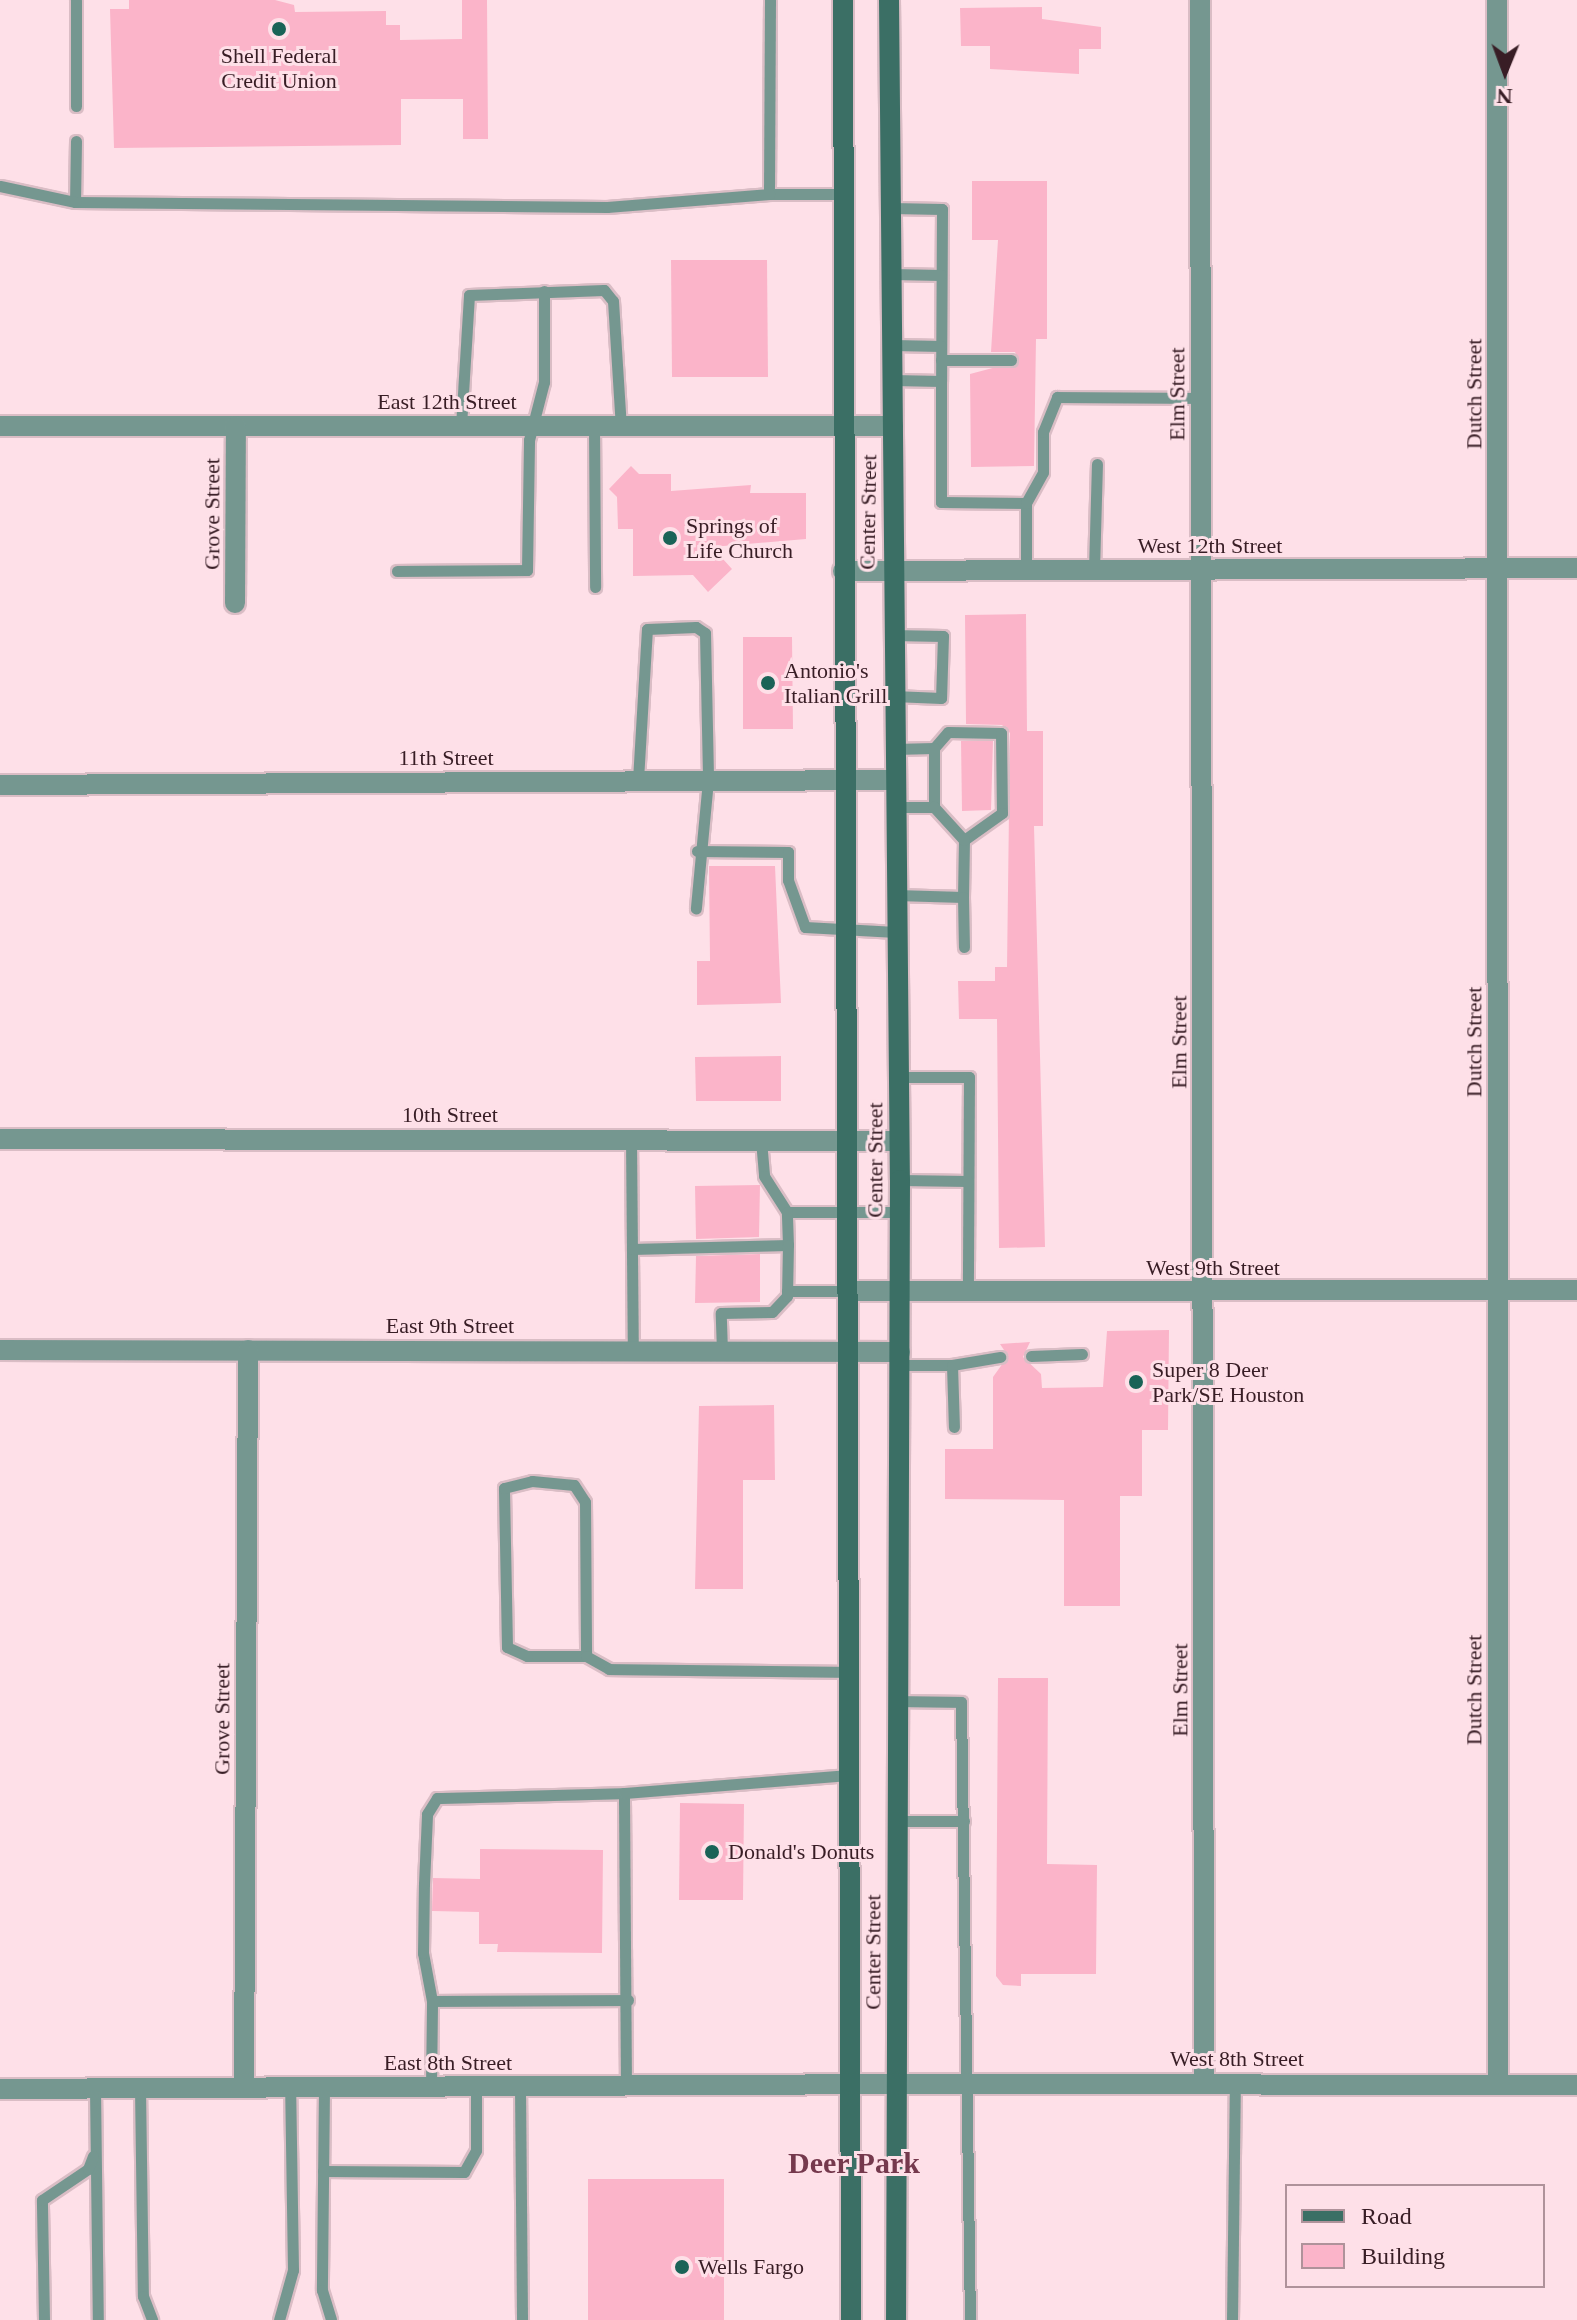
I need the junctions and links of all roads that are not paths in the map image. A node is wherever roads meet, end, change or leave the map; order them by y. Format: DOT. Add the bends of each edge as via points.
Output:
graph roads {
  1 [pos="76,0"];
  2 [pos="770,0"];
  3 [pos="843,0"];
  4 [pos="889,0"];
  5 [pos="1200,0"];
  6 [pos="1497,0"];
  7 [pos="76,106"];
  8 [pos="76,141"];
  9 [pos="0,186"];
  10 [pos="769,194"];
  11 [pos="843,194"];
  12 [pos="75,202"];
  13 [pos="891,208"];
  14 [pos="892,274"];
  15 [pos="941,275"];
  16 [pos="544,291"];
  17 [pos="893,345"];
  18 [pos="941,346"];
  19 [pos="941,360"];
  20 [pos="1011,360"];
  21 [pos="893,380"];
  22 [pos="941,381"];
  23 [pos="1201,398"];
  24 [pos="0,426"];
  25 [pos="236,426"];
  26 [pos="461,426"];
  27 [pos="536,426"];
  28 [pos="594,426"];
  29 [pos="842,426"];
  30 [pos="893,426"];
  31 [pos="621,427"];
  32 [pos="1097,464"];
  33 [pos="1026,503"];
  34 [pos="1577,568"];
  35 [pos="1202,569"];
  36 [pos="1498,569"];
  37 [pos="891,570"];
  38 [pos="1094,570"];
  39 [pos="397,571"];
  40 [pos="843,571"];
  41 [pos="1026,572"];
  42 [pos="595,587"];
  43 [pos="235,603"];
  44 [pos="892,635"];
  45 [pos="892,696"];
  46 [pos="934,748"];
  47 [pos="893,749"];
  48 [pos="638,780"];
  49 [pos="708,780"];
  50 [pos="845,780"];
  51 [pos="893,780"];
  52 [pos="0,785"];
  53 [pos="894,807"];
  54 [pos="934,807"];
  55 [pos="964,840"];
  56 [pos="697,851"];
  57 [pos="895,895"];
  58 [pos="963,897"];
  59 [pos="696,908"];
  60 [pos="896,932"];
  61 [pos="847,935"];
  62 [pos="964,947"];
  63 [pos="898,1077"];
  64 [pos="0,1139"];
  65 [pos="631,1139"];
  66 [pos="761,1140"];
  67 [pos="849,1140"];
  68 [pos="899,1141"];
  69 [pos="900,1180"];
  70 [pos="968,1181"];
  71 [pos="787,1212"];
  72 [pos="849,1212"];
  73 [pos="899,1212"];
  74 [pos="788,1245"];
  75 [pos="632,1249"];
  76 [pos="1577,1290"];
  77 [pos="787,1291"];
  78 [pos="849,1291"];
  79 [pos="1498,1291"];
  80 [pos="900,1292"];
  81 [pos="968,1292"];
  82 [pos="1204,1292"];
  83 [pos="0,1350"];
  84 [pos="248,1350"];
  85 [pos="633,1350"];
  86 [pos="722,1351"];
  87 [pos="849,1352"];
  88 [pos="1082,1354"];
  89 [pos="1031,1356"];
  90 [pos="1000,1357"];
  91 [pos="900,1358"];
  92 [pos="952,1365"];
  93 [pos="954,1427"];
  94 [pos="586,1656"];
  95 [pos="849,1672"];
  96 [pos="899,1701"];
  97 [pos="849,1775"];
  98 [pos="624,1793"];
  99 [pos="898,1821"];
  100 [pos="964,1821"];
  101 [pos="628,2000"];
  102 [pos="432,2001"];
  103 [pos="1204,2083"];
  104 [pos="1235,2083"];
  105 [pos="896,2084"];
  106 [pos="970,2084"];
  107 [pos="852,2085"];
  108 [pos="1498,2085"];
  109 [pos="1577,2085"];
  110 [pos="431,2087"];
  111 [pos="476,2087"];
  112 [pos="520,2087"];
  113 [pos="626,2087"];
  114 [pos="95,2088"];
  115 [pos="140,2088"];
  116 [pos="244,2088"];
  117 [pos="290,2088"];
  118 [pos="324,2088"];
  119 [pos="0,2089"];
  120 [pos="95,2152"];
  121 [pos="323,2171"];
  122 [pos="44,2320"];
  123 [pos="98,2320"];
  124 [pos="152,2320"];
  125 [pos="279,2320"];
  126 [pos="331,2320"];
  127 [pos="522,2320"];
  128 [pos="851,2320"];
  129 [pos="896,2320"];
  130 [pos="970,2320"];
  131 [pos="1232,2320"];
  1 -- 7 [label="lane"];
  2 -- 10 [label="lane"];
  3 -- 11 [label="main road, Center Street"];
  4 -- 13 [label="main road, Center Street"];
  5 -- 23 [label="street, Elm Street"];
  6 -- 36 [label="street, Dutch Street"];
  8 -- 12 [label="lane"];
  9 -- 12 [label="lane"];
  10 -- 11 [label="lane"];
  10 -- 12 [label="lane" via="607,207"];
  11 -- 29 [label="main road, Center Street"];
  13 -- 14 [label="main road, Center Street"];
  13 -- 15 [label="lane" via="942,209"];
  14 -- 15 [label="lane"];
  14 -- 17 [label="main road, Center Street"];
  15 -- 18 [label="lane"];
  16 -- 26 [label="lane" via="475,292 466,299"];
  16 -- 27 [label="lane"];
  16 -- 31 [label="lane" via="611,295"];
  17 -- 18 [label="lane"];
  17 -- 21 [label="main road, Center Street"];
  18 -- 19 [label="lane"];
  19 -- 20 [label="lane"];
  19 -- 22 [label="lane"];
  21 -- 22 [label="lane"];
  21 -- 30 [label="main road, Center Street"];
  22 -- 33 [label="lane" via="941,502"];
  23 -- 33 [label="lane" via="1057,397 1043,432 1043,472"];
  23 -- 35 [label="street, Elm Street"];
  24 -- 25 [label="street, East 12th Street"];
  25 -- 26 [label="street, East 12th Street"];
  25 -- 43 [label="street, Grove Street"];
  26 -- 27 [label="street, East 12th Street"];
  27 -- 28 [label="street, East 12th Street"];
  27 -- 39 [label="lane" via="528,454 527,570"];
  28 -- 31 [label="street, East 12th Street"];
  28 -- 42 [label="lane"];
  29 -- 30 [label="street, East 12th Street"];
  29 -- 31 [label="street, East 12th Street"];
  29 -- 40 [label="main road, Center Street"];
  30 -- 37 [label="main road, Center Street"];
  32 -- 38 [label="lane"];
  33 -- 41 [label="lane"];
  34 -- 36 [label="street, West 12th Street"];
  35 -- 36 [label="street, West 12th Street"];
  35 -- 38 [label="street, West 12th Street"];
  35 -- 82 [label="street, Elm Street"];
  36 -- 79 [label="street, Dutch Street"];
  37 -- 40 [label="street, West 12th Street"];
  37 -- 41 [label="street, West 12th Street"];
  37 -- 44 [label="main road, Center Street"];
  38 -- 41 [label="street, West 12th Street"];
  40 -- 50 [label="main road, Center Street"];
  44 -- 45 [label="main road, Center Street"];
  44 -- 45 [label="lane" via="943,636 941,698"];
  45 -- 47 [label="main road, Center Street"];
  46 -- 47 [label="lane"];
  46 -- 54 [label="lane"];
  46 -- 55 [label="lane" via="948,732 1001,733 1002,813"];
  47 -- 51 [label="main road, Center Street"];
  48 -- 49 [label="street, 11th Street"];
  48 -- 49 [label="lane" via="647,629 696,627 705,633"];
  48 -- 52 [label="street, 11th Street"];
  49 -- 50 [label="street, 11th Street"];
  49 -- 56 [label="lane" via="708,822"];
  50 -- 51 [label="street, 11th Street"];
  50 -- 61 [label="main road, Center Street"];
  51 -- 53 [label="main road, Center Street"];
  53 -- 54 [label="lane"];
  53 -- 57 [label="main road, Center Street"];
  54 -- 55 [label="lane"];
  55 -- 58 [label="lane"];
  56 -- 59 [label="lane"];
  56 -- 61 [label="lane" via="788,852 788,880 805,927"];
  57 -- 58 [label="lane"];
  57 -- 60 [label="main road, Center Street"];
  58 -- 62 [label="lane"];
  60 -- 61 [label="lane"];
  60 -- 63 [label="main road, Center Street"];
  61 -- 67 [label="main road, Center Street"];
  63 -- 68 [label="main road, Center Street"];
  63 -- 70 [label="lane" via="969,1077"];
  64 -- 65 [label="street, 10th Street"];
  65 -- 66 [label="street, 10th Street"];
  65 -- 75 [label="lane"];
  66 -- 67 [label="street, 10th Street"];
  66 -- 71 [label="lane" via="764,1176"];
  67 -- 68 [label="street, 10th Street"];
  67 -- 72 [label="main road, Center Street"];
  68 -- 69 [label="main road, Center Street"];
  69 -- 70 [label="lane"];
  69 -- 73 [label="main road, Center Street"];
  70 -- 81 [label="lane"];
  71 -- 72 [label="lane"];
  71 -- 74 [label="lane"];
  72 -- 73 [label="lane"];
  72 -- 78 [label="main road, Center Street"];
  73 -- 80 [label="main road, Center Street"];
  74 -- 75 [label="lane"];
  74 -- 77 [label="lane"];
  75 -- 85 [label="lane"];
  76 -- 79 [label="street, West 9th Street"];
  77 -- 78 [label="lane"];
  77 -- 86 [label="lane" via="772,1312 721,1313"];
  78 -- 80 [label="street, West 9th Street"];
  78 -- 87 [label="main road, Center Street"];
  79 -- 82 [label="street, West 9th Street"];
  79 -- 108 [label="street, Dutch Street"];
  80 -- 81 [label="street, West 9th Street"];
  80 -- 91 [label="main road, Center Street"];
  81 -- 82 [label="street, West 9th Street"];
  82 -- 103 [label="street, Elm Street"];
  83 -- 84 [label="street, East 9th Street"];
  84 -- 85 [label="street, East 9th Street"];
  84 -- 116 [label="street, Grove Street"];
  85 -- 86 [label="street, East 9th Street"];
  86 -- 87 [label="street, East 9th Street"];
  87 -- 91 [label="street, East 9th Street"];
  87 -- 95 [label="main road, Center Street"];
  88 -- 89 [label="lane"];
  90 -- 92 [label="lane"];
  91 -- 92 [label="lane"];
  91 -- 96 [label="main road, Center Street"];
  92 -- 93 [label="lane"];
  94 -- 94 [label="lane" via="585,1502 574,1485 532,1481 504,1488 507,1647 527,1656"];
  94 -- 95 [label="lane" via="609,1669 644,1672"];
  95 -- 97 [label="main road, Center Street"];
  96 -- 99 [label="main road, Center Street"];
  96 -- 100 [label="lane" via="961,1702"];
  97 -- 98 [label="lane"];
  97 -- 107 [label="main road, Center Street"];
  98 -- 101 [label="lane"];
  98 -- 102 [label="lane" via="437,1798 427,1814 423,1898"];
  99 -- 100 [label="lane"];
  99 -- 105 [label="main road, Center Street"];
  100 -- 106 [label="lane"];
  101 -- 102 [label="lane"];
  101 -- 113 [label="lane"];
  102 -- 110 [label="lane"];
  103 -- 104 [label="street, West 8th Street"];
  103 -- 106 [label="street, West 8th Street"];
  104 -- 108 [label="street, West 8th Street"];
  104 -- 131 [label="lane"];
  105 -- 106 [label="street, West 8th Street"];
  105 -- 107 [label="street, East 8th Street"];
  105 -- 129 [label="main road, Center Street"];
  106 -- 130 [label="lane"];
  107 -- 113 [label="street, East 8th Street"];
  107 -- 128 [label="main road, Center Street"];
  108 -- 109 [label="street, West 8th Street"];
  110 -- 111 [label="street, East 8th Street"];
  110 -- 118 [label="street, East 8th Street"];
  111 -- 112 [label="street, East 8th Street"];
  111 -- 121 [label="lane" via="476,2150 464,2172"];
  112 -- 113 [label="street, East 8th Street"];
  112 -- 127 [label="lane"];
  114 -- 115 [label="street, East 8th Street"];
  114 -- 119 [label="street, East 8th Street"];
  114 -- 120 [label="lane"];
  115 -- 116 [label="street, East 8th Street"];
  115 -- 124 [label="lane" via="143,2296"];
  116 -- 117 [label="street, East 8th Street"];
  117 -- 118 [label="street, East 8th Street"];
  117 -- 125 [label="lane" via="293,2270"];
  118 -- 121 [label="lane"];
  120 -- 122 [label="lane" via="88,2169 42,2200"];
  120 -- 123 [label="lane"];
  121 -- 126 [label="lane" via="322,2290"];
}
